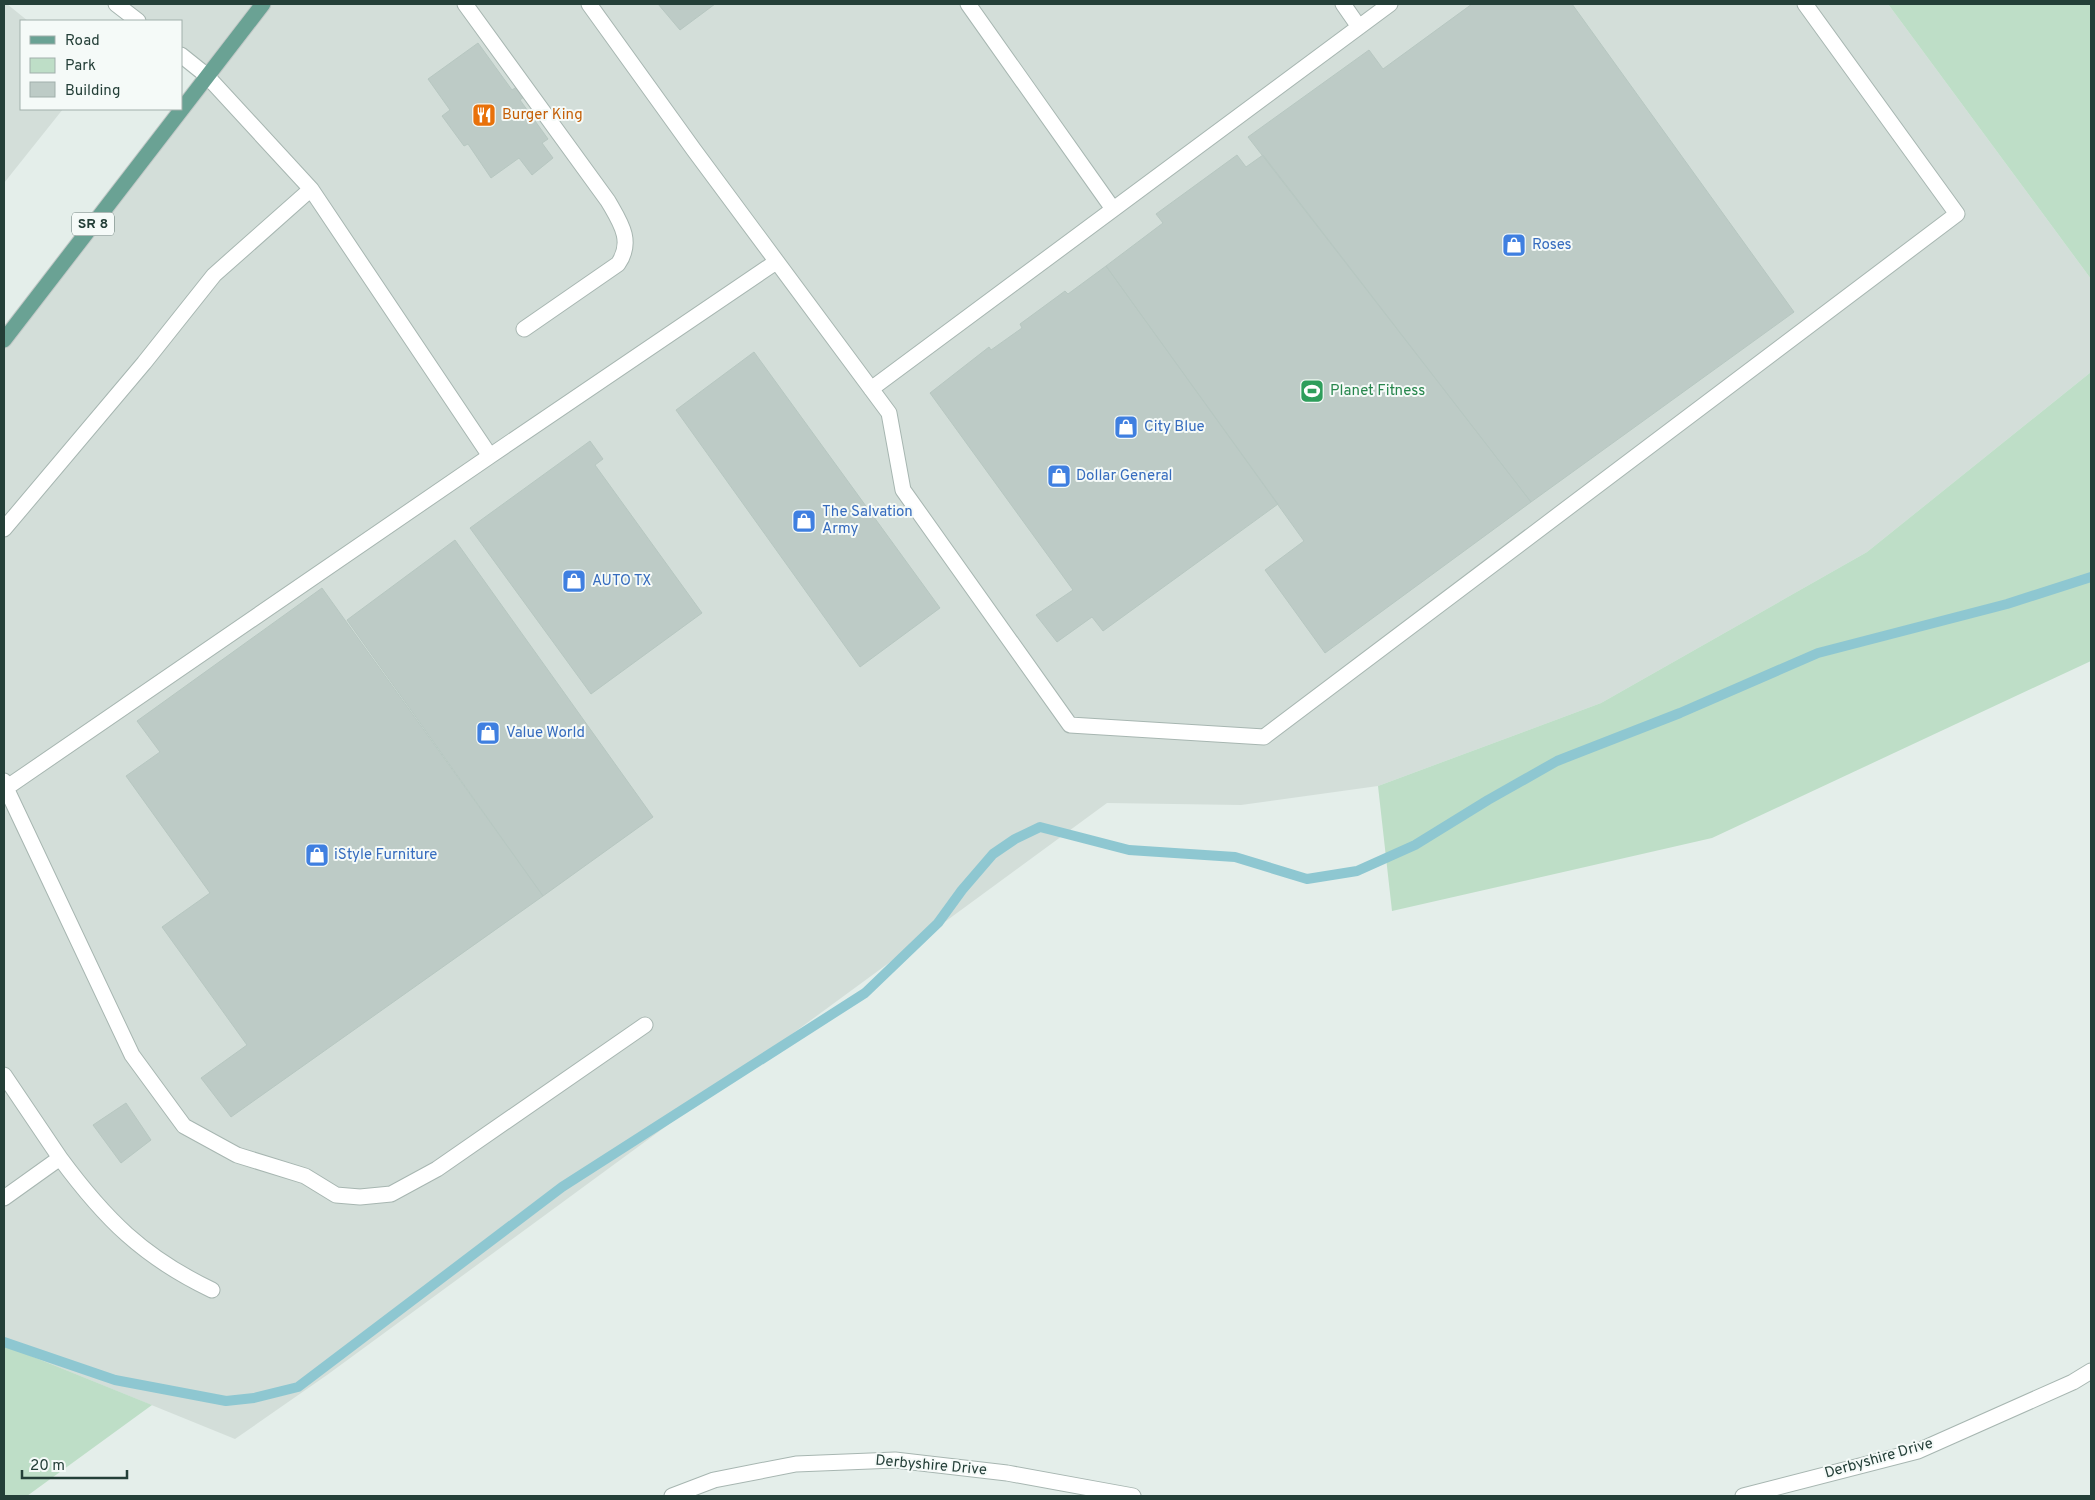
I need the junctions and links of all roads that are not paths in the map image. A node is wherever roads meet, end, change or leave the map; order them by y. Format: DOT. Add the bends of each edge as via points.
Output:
graph roads {
  1 [pos="116,4"];
  2 [pos="263,4"];
  3 [pos="465,4"];
  4 [pos="589,4"];
  5 [pos="968,4"];
  6 [pos="1343,4"];
  7 [pos="1390,4"];
  8 [pos="1805,4"];
  9 [pos="137,20"];
  10 [pos="1359,27"];
  11 [pos="182,56"];
  12 [pos="206,75"];
  13 [pos="182,106"];
  14 [pos="179,110"];
  15 [pos="311,190"];
  16 [pos="1113,209"];
  17 [pos="776,262"];
  18 [pos="524,329"];
  19 [pos="4,340"];
  20 [pos="871,389"];
  21 [pos="490,456"];
  22 [pos="4,529"];
  23 [pos="5,785"];
  24 [pos="645,1025"];
  25 [pos="4,1075"];
  26 [pos="60,1158"];
  27 [pos="4,1198"];
  28 [pos="212,1290"];
  29 [pos="2091,1371"];
  30 [pos="672,1496"];
  31 [pos="1133,1496"];
  32 [pos="1743,1496"];
  1 -- 9 [label="street"];
  2 -- 12 [label="main road, SR 8"];
  3 -- 18 [label="street" via="608,201 622,224 626,240 624,255 618,264"];
  4 -- 17 [label="street"];
  5 -- 16 [label="street"];
  6 -- 10 [label="street"];
  7 -- 10 [label="street"];
  8 -- 20 [label="street" via="1957,214 1264,736 1070,725 903,490 890,413"];
  10 -- 16 [label="street"];
  11 -- 12 [label="street"];
  12 -- 13 [label="main road, SR 8"];
  12 -- 15 [label="street"];
  14 -- 19 [label="main road, SR 8"];
  15 -- 21 [label="street"];
  15 -- 22 [label="street" via="214,274 144,363"];
  16 -- 20 [label="street"];
  17 -- 20 [label="street"];
  17 -- 21 [label="street"];
  21 -- 23 [label="street"];
  23 -- 24 [label="street" via="132,1055 184,1126 237,1155 305,1176 336,1195 391,1194 438,1169"];
  25 -- 26 [label="street"];
  26 -- 27 [label="street"];
  26 -- 28 [label="street" via="88,1196 121,1231 178,1274"];
  29 -- 32 [label="street, Derbyshire Drive" via="1918,1451"];
  30 -- 31 [label="street, Derbyshire Drive" via="714,1480 796,1464 895,1460 1007,1473"];
}
